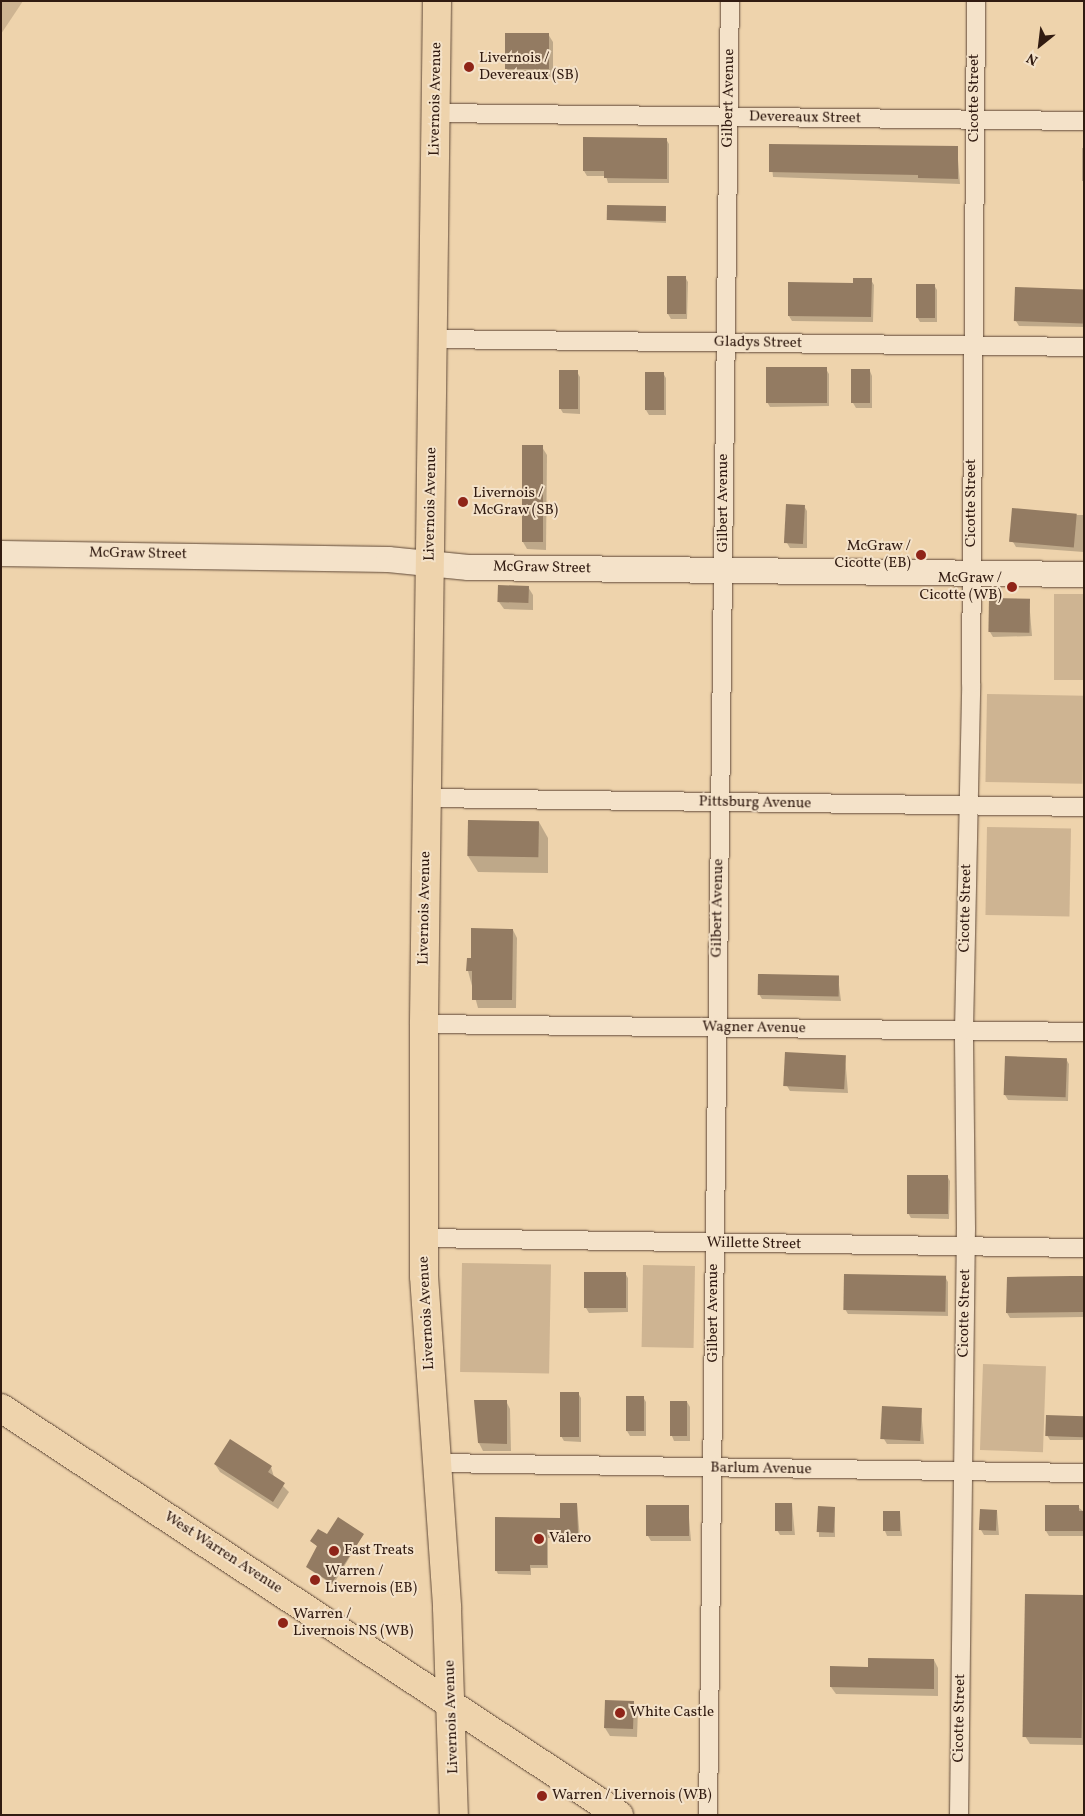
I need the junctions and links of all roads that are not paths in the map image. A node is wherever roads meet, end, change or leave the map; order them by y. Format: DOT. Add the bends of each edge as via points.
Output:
graph roads {
  1 [pos="437,1"];
  2 [pos="730,1"];
  3 [pos="976,1"];
  4 [pos="436,113"];
  5 [pos="729,116"];
  6 [pos="975,120"];
  7 [pos="1084,121"];
  8 [pos="433,339"];
  9 [pos="725,343"];
  10 [pos="973,346"];
  11 [pos="1084,347"];
  12 [pos="1,553"];
  13 [pos="430,562"];
  14 [pos="724,570"];
  15 [pos="971,573"];
  16 [pos="1084,574"];
  17 [pos="427,798"];
  18 [pos="720,802"];
  19 [pos="968,805"];
  20 [pos="1084,807"];
  21 [pos="424,1024"];
  22 [pos="716,1027"];
  23 [pos="964,1030"];
  24 [pos="1084,1032"];
  25 [pos="423,1238"];
  26 [pos="714,1244"];
  27 [pos="966,1246"];
  28 [pos="1084,1248"];
  29 [pos="1,1408"];
  30 [pos="438,1463"];
  31 [pos="713,1468"];
  32 [pos="963,1472"];
  33 [pos="1084,1473"];
  34 [pos="451,1704"];
  35 [pos="454,1815"];
  36 [pos="619,1815"];
  37 [pos="708,1815"];
  38 [pos="959,1815"];
  1 -- 4 [label="main road, Livernois Avenue"];
  2 -- 5 [label="street, Gilbert Avenue"];
  3 -- 6 [label="street, Cicotte Street"];
  4 -- 5 [label="street, Devereaux Street"];
  4 -- 8 [label="main road, Livernois Avenue"];
  5 -- 6 [label="street, Devereaux Street"];
  5 -- 9 [label="street, Gilbert Avenue"];
  6 -- 7 [label="street, Devereaux Street"];
  6 -- 10 [label="street, Cicotte Street"];
  8 -- 9 [label="street, Gladys Street"];
  8 -- 13 [label="main road, Livernois Avenue"];
  9 -- 10 [label="street, Gladys Street"];
  9 -- 14 [label="street, Gilbert Avenue"];
  10 -- 11 [label="street, Gladys Street"];
  10 -- 15 [label="street, Cicotte Street"];
  12 -- 13 [label="street, McGraw Street"];
  13 -- 14 [label="street, McGraw Street" via="468,567"];
  13 -- 17 [label="main road, Livernois Avenue"];
  14 -- 15 [label="street, McGraw Street"];
  14 -- 18 [label="street, Gilbert Avenue"];
  15 -- 16 [label="street, McGraw Street"];
  15 -- 19 [label="street, Cicotte Street"];
  17 -- 18 [label="street, Pittsburg Avenue"];
  17 -- 21 [label="main road, Livernois Avenue"];
  18 -- 19 [label="street, Pittsburg Avenue"];
  18 -- 22 [label="street, Gilbert Avenue"];
  19 -- 20 [label="street, Pittsburg Avenue"];
  19 -- 23 [label="street, Cicotte Street"];
  21 -- 22 [label="street, Wagner Avenue"];
  21 -- 25 [label="main road, Livernois Avenue"];
  22 -- 23 [label="street, Wagner Avenue"];
  22 -- 26 [label="street, Gilbert Avenue"];
  23 -- 24 [label="street, Wagner Avenue"];
  23 -- 27 [label="street, Cicotte Street"];
  25 -- 26 [label="street, Willette Street"];
  25 -- 30 [label="main road, Livernois Avenue"];
  26 -- 27 [label="street, Willette Street"];
  26 -- 31 [label="street, Gilbert Avenue"];
  27 -- 28 [label="street, Willette Street"];
  27 -- 32 [label="street, Cicotte Street"];
  29 -- 34 [label="main road, West Warren Avenue"];
  30 -- 31 [label="street, Barlum Avenue"];
  30 -- 34 [label="main road, Livernois Avenue"];
  31 -- 32 [label="street, Barlum Avenue"];
  31 -- 37 [label="street, Gilbert Avenue"];
  32 -- 33 [label="street, Barlum Avenue"];
  32 -- 38 [label="street, Cicotte Street"];
  34 -- 35 [label="main road, Livernois Avenue"];
  34 -- 36 [label="main road, West Warren Avenue"];
}
